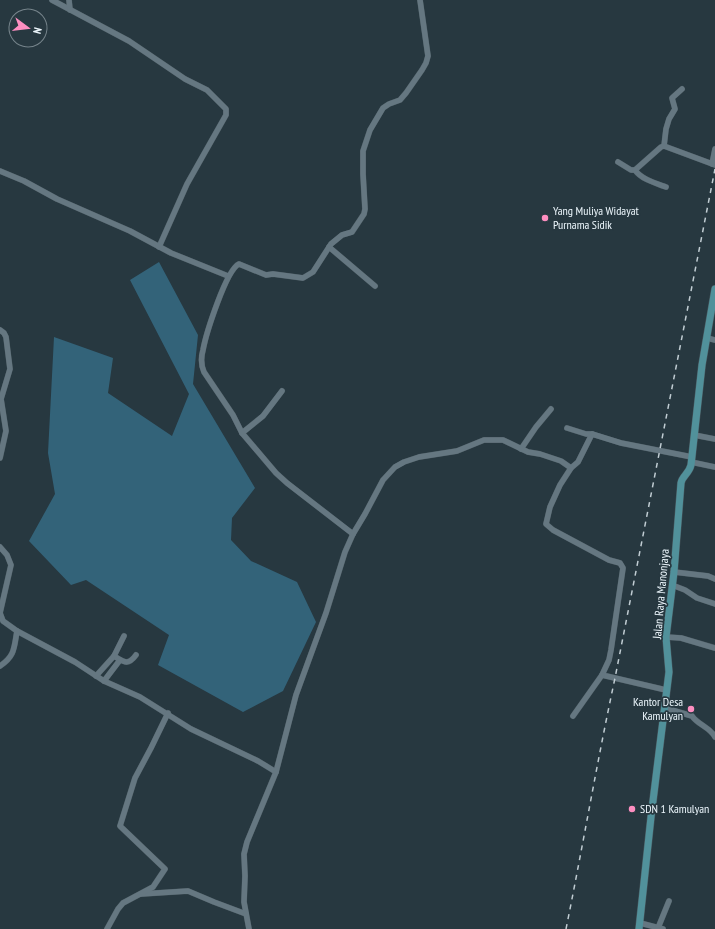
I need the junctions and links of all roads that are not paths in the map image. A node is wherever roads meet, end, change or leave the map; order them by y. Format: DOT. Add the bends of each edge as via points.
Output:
graph roads {
  1 [pos="52,0"];
  2 [pos="69,0"];
  3 [pos="420,0"];
  4 [pos="70,10"];
  5 [pos="682,89"];
  6 [pos="664,146"];
  7 [pos="715,149"];
  8 [pos="618,162"];
  9 [pos="714,164"];
  10 [pos="635,170"];
  11 [pos="0,171"];
  12 [pos="666,187"];
  13 [pos="159,247"];
  14 [pos="329,247"];
  15 [pos="228,276"];
  16 [pos="375,286"];
  17 [pos="715,289"];
  18 [pos="0,330"];
  19 [pos="711,339"];
  20 [pos="282,391"];
  21 [pos="551,409"];
  22 [pos="567,428"];
  23 [pos="242,433"];
  24 [pos="592,434"];
  25 [pos="694,435"];
  26 [pos="715,439"];
  27 [pos="521,449"];
  28 [pos="0,458"];
  29 [pos="691,459"];
  30 [pos="715,467"];
  31 [pos="571,468"];
  32 [pos="353,534"];
  33 [pos="0,547"];
  34 [pos="674,572"];
  35 [pos="715,579"];
  36 [pos="672,585"];
  37 [pos="715,604"];
  38 [pos="0,613"];
  39 [pos="18,632"];
  40 [pos="124,636"];
  41 [pos="666,637"];
  42 [pos="715,648"];
  43 [pos="136,655"];
  44 [pos="114,656"];
  45 [pos="120,660"];
  46 [pos="0,666"];
  47 [pos="602,674"];
  48 [pos="96,676"];
  49 [pos="104,681"];
  50 [pos="666,690"];
  51 [pos="664,708"];
  52 [pos="168,713"];
  53 [pos="573,716"];
  54 [pos="715,727"];
  55 [pos="714,735"];
  56 [pos="276,772"];
  57 [pos="137,895"];
  58 [pos="670,901"];
  59 [pos="246,914"];
  60 [pos="639,926"];
  61 [pos="661,928"];
  62 [pos="108,929"];
  63 [pos="249,929"];
  1 -- 4 [label="street"];
  2 -- 4 [label="street"];
  3 -- 14 [label="street" via="428,56 426,63 400,100 385,105 370,130 363,151 364,214 352,232 342,235"];
  4 -- 13 [label="street" via="129,41 185,79 207,90 226,109 226,115 188,184"];
  5 -- 6 [label="street" via="672,98 675,109 666,129"];
  6 -- 9 [label="street"];
  6 -- 10 [label="street"];
  7 -- 9 [label="street"];
  8 -- 10 [label="street"];
  10 -- 12 [label="street" via="650,181"];
  11 -- 13 [label="street"];
  13 -- 15 [label="street"];
  14 -- 15 [label="street" via="313,272 303,278 266,274 239,264"];
  14 -- 16 [label="street"];
  15 -- 23 [label="street" via="203,351 202,366"];
  17 -- 19 [label="main road, Jalan Raya Manonjaya"];
  18 -- 28 [label="street" via="6,337 10,369 1,396 6,431"];
  19 -- 25 [label="main road, Jalan Raya Manonjaya" via="702,365"];
  20 -- 23 [label="street" via="263,416"];
  21 -- 27 [label="street" via="531,432"];
  22 -- 24 [label="street"];
  23 -- 32 [label="street" via="276,473"];
  24 -- 29 [label="street"];
  24 -- 31 [label="street" via="578,462"];
  25 -- 26 [label="street"];
  25 -- 29 [label="main road, Jalan Raya Manonjaya"];
  27 -- 31 [label="street" via="561,461"];
  27 -- 32 [label="street" via="503,440 484,440 457,451 404,462 395,467 383,480"];
  29 -- 30 [label="street"];
  29 -- 34 [label="main road, Jalan Raya Manonjaya" via="690,470 682,481"];
  31 -- 47 [label="street" via="550,507 546,524 552,530 620,563 623,568 609,660"];
  32 -- 56 [label="street" via="296,695"];
  33 -- 38 [label="street" via="11,565"];
  34 -- 35 [label="street"];
  34 -- 36 [label="main road, Jalan Raya Manonjaya"];
  36 -- 37 [label="street" via="685,590 695,598"];
  36 -- 41 [label="main road, Jalan Raya Manonjaya"];
  38 -- 39 [label="street" via="3,621"];
  39 -- 46 [label="street" via="12,655"];
  39 -- 48 [label="street"];
  40 -- 44 [label="street"];
  41 -- 42 [label="street" via="681,638"];
  41 -- 50 [label="main road, Jalan Raya Manonjaya" via="669,672"];
  43 -- 45 [label="street" via="130,662"];
  44 -- 45 [label="street"];
  44 -- 48 [label="street"];
  45 -- 49 [label="street"];
  47 -- 50 [label="street"];
  47 -- 53 [label="street"];
  48 -- 49 [label="street"];
  49 -- 52 [label="street"];
  50 -- 51 [label="main road, Jalan Raya Manonjaya"];
  51 -- 55 [label="street" via="692,716"];
  51 -- 60 [label="main road, Jalan Raya Manonjaya"];
  52 -- 56 [label="street" via="191,729"];
  52 -- 57 [label="street" via="135,778 120,824 121,828 165,868 153,886"];
  54 -- 55 [label="street"];
  56 -- 59 [label="street" via="244,854"];
  57 -- 59 [label="street" via="185,890"];
  57 -- 62 [label="street" via="120,906"];
  58 -- 61 [label="street"];
  59 -- 63 [label="street"];
  60 -- 61 [label="street"];
}
